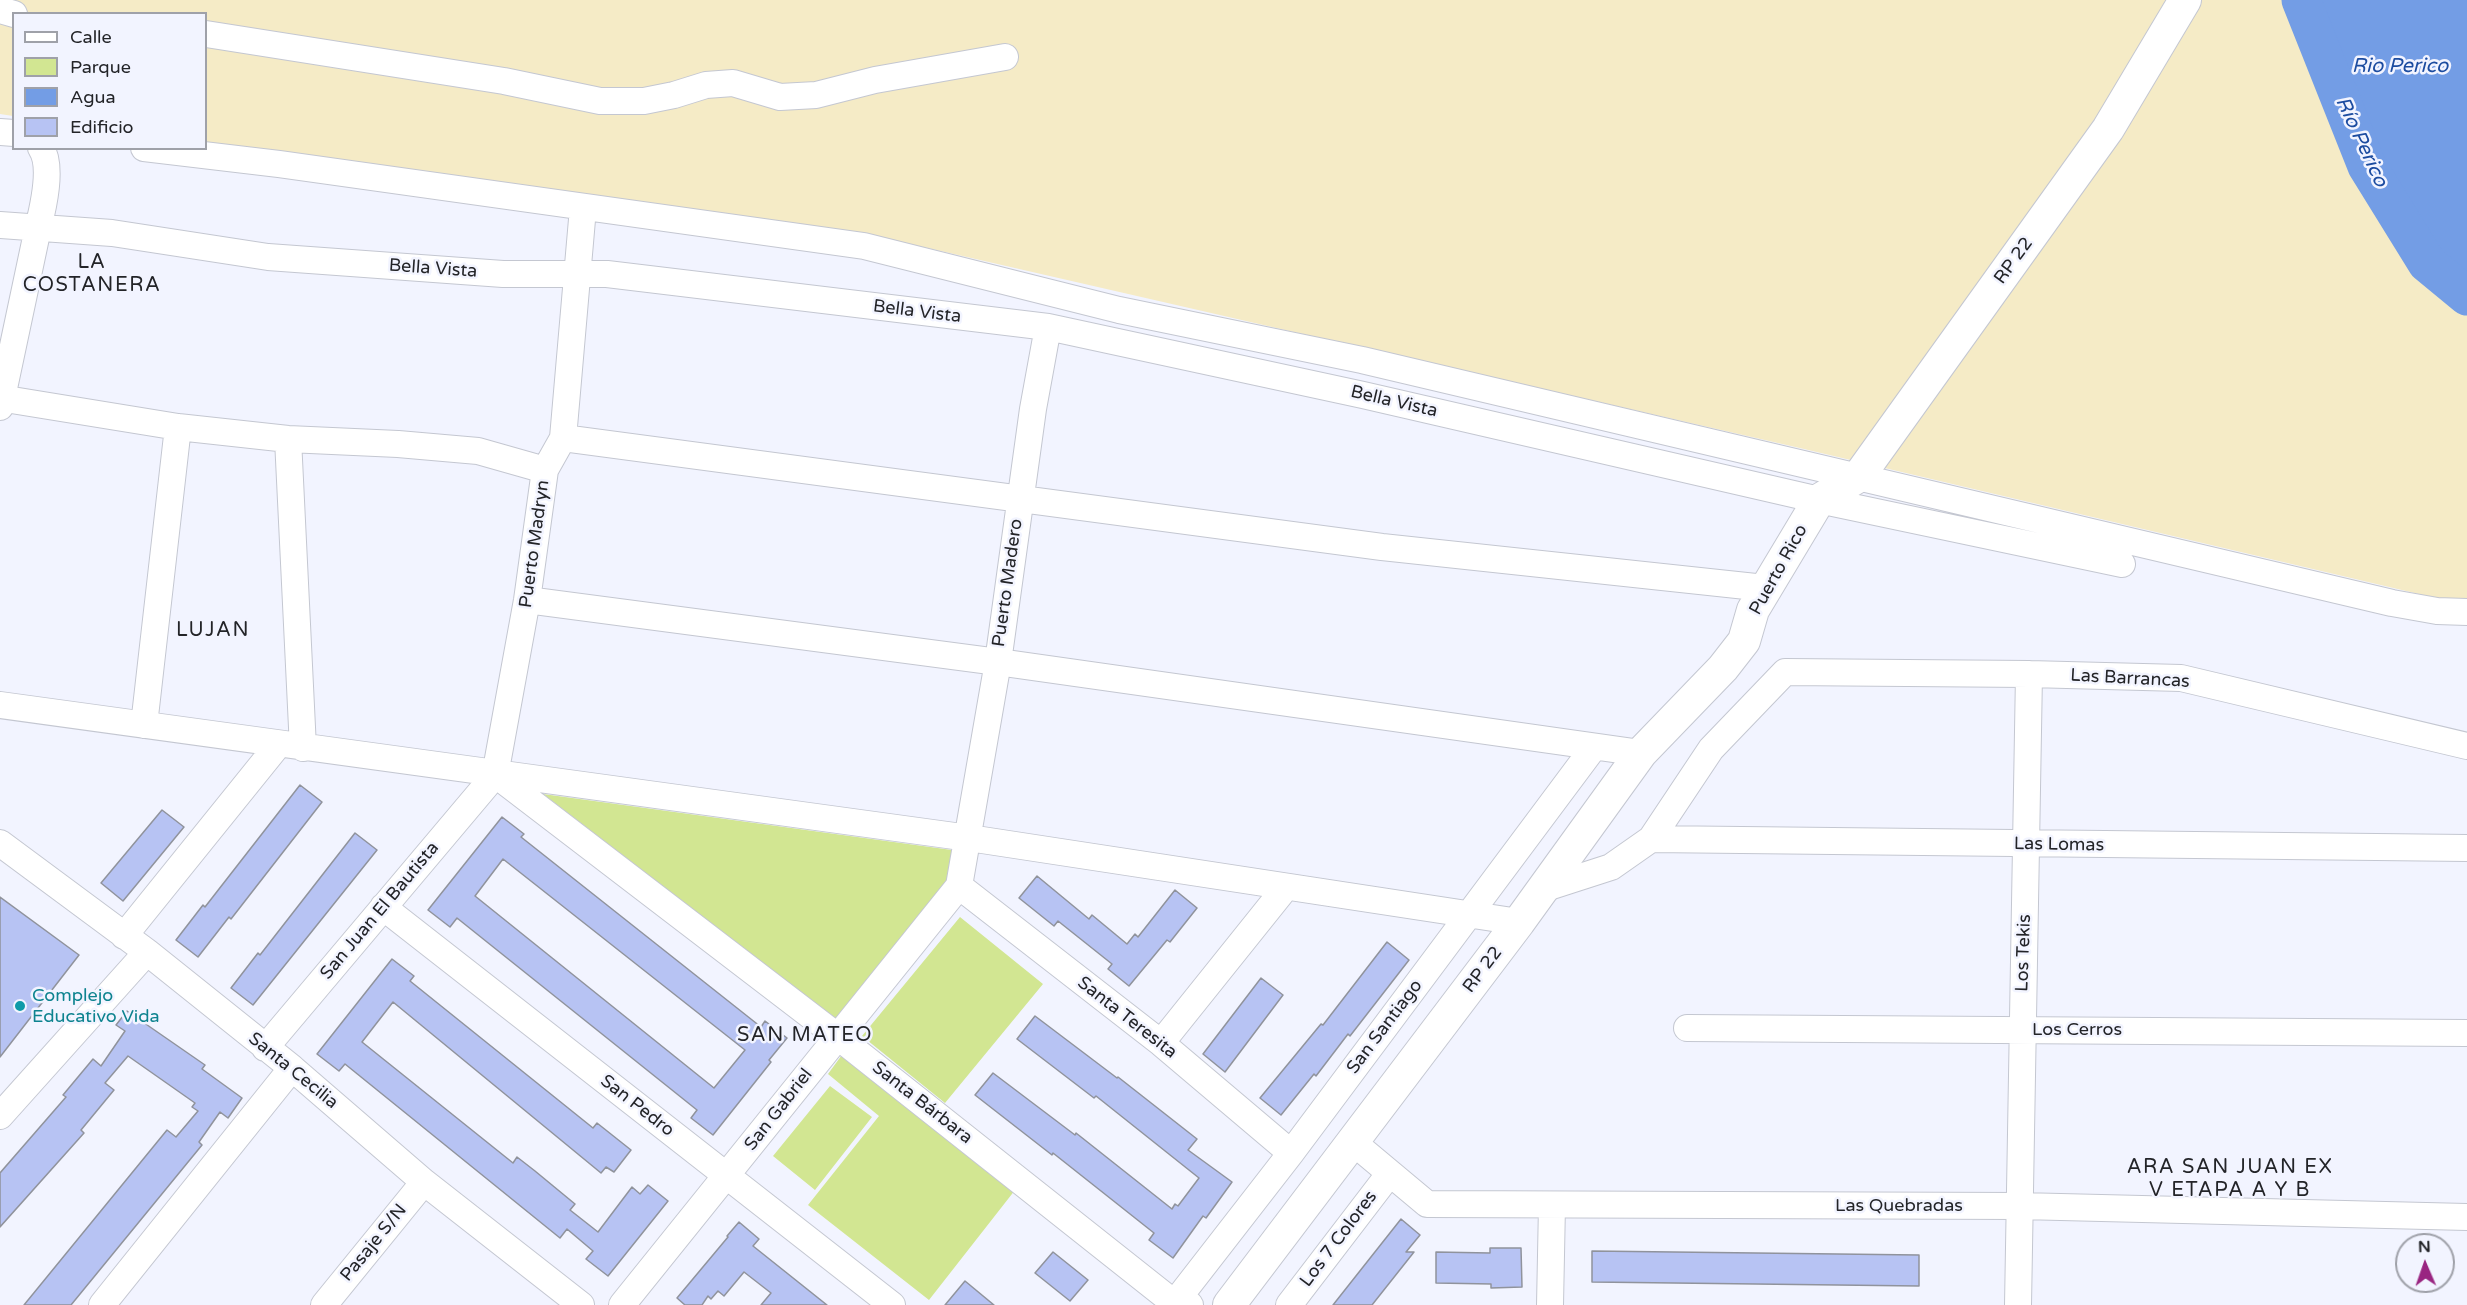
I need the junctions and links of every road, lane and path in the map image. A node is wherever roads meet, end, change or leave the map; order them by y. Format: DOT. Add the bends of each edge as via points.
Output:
graph roads {
  1 [pos="2185,0"];
  2 [pos="207,34"];
  3 [pos="1005,57"];
  4 [pos="42,150"];
  5 [pos="161,150"];
  6 [pos="583,208"];
  7 [pos="0,225"];
  8 [pos="38,228"];
  9 [pos="578,272"];
  10 [pos="1048,327"];
  11 [pos="0,401"];
  12 [pos="178,428"];
  13 [pos="562,438"];
  14 [pos="288,439"];
  15 [pos="545,470"];
  16 [pos="1859,476"];
  17 [pos="1020,500"];
  18 [pos="1819,500"];
  19 [pos="2122,564"];
  20 [pos="1765,588"];
  21 [pos="527,600"];
  22 [pos="2467,612"];
  23 [pos="1744,641"];
  24 [pos="998,662"];
  25 [pos="2029,674"];
  26 [pos="0,705"];
  27 [pos="144,725"];
  28 [pos="278,745"];
  29 [pos="2467,746"];
  30 [pos="1594,747"];
  31 [pos="303,748"];
  32 [pos="1641,753"];
  33 [pos="495,775"];
  34 [pos="969,838"];
  35 [pos="1651,839"];
  36 [pos="0,843"];
  37 [pos="2026,845"];
  38 [pos="2467,848"];
  39 [pos="959,886"];
  40 [pos="1286,887"];
  41 [pos="1549,888"];
  42 [pos="383,908"];
  43 [pos="1468,915"];
  44 [pos="1519,922"];
  45 [pos="124,936"];
  46 [pos="147,952"];
  47 [pos="1688,1028"];
  48 [pos="2022,1030"];
  49 [pos="2467,1033"];
  50 [pos="837,1036"];
  51 [pos="1161,1043"];
  52 [pos="265,1048"];
  53 [pos="292,1068"];
  54 [pos="0,1116"];
  55 [pos="1354,1143"];
  56 [pos="1291,1153"];
  57 [pos="1390,1173"];
  58 [pos="727,1176"];
  59 [pos="424,1182"];
  60 [pos="1552,1205"];
  61 [pos="2020,1206"];
  62 [pos="2467,1217"];
  63 [pos="1179,1304"];
  64 [pos="102,1305"];
  65 [pos="324,1305"];
  66 [pos="581,1305"];
  67 [pos="622,1305"];
  68 [pos="892,1305"];
  69 [pos="1229,1305"];
  70 [pos="1289,1305"];
  71 [pos="1550,1305"];
  72 [pos="2018,1305"];
  1 -- 16 [label="street, RP 22" via="2108,129"];
  2 -- 3 [label="street" via="504,81 600,101 644,102 706,85 733,83 780,97 816,95 875,80"];
  4 -- 8 [label="street" via="46,156 45,204"];
  5 -- 6 [label="street"];
  6 -- 9 [label="street, Puerto Madryn"];
  6 -- 16 [label="street" via="864,246 1119,310 1362,360"];
  7 -- 8 [label="street, Bella Vista"];
  8 -- 9 [label="street, Bella Vista" via="112,233 268,258 502,274"];
  8 -- 11 [label="street"];
  9 -- 10 [label="street, Bella Vista"];
  9 -- 13 [label="street, Puerto Madryn"];
  10 -- 17 [label="street, Puerto Madero"];
  10 -- 18 [label="street, Bella Vista"];
  11 -- 12 [label="street"];
  12 -- 14 [label="street"];
  12 -- 27 [label="street"];
  13 -- 15 [label="street, Puerto Madryn"];
  13 -- 17 [label="street"];
  14 -- 15 [label="street" via="478,451"];
  14 -- 31 [label="street"];
  15 -- 21 [label="street, Puerto Madryn"];
  16 -- 18 [label="street, RP 22"];
  16 -- 22 [label="street" via="2392,603"];
  17 -- 20 [label="street" via="1382,547"];
  17 -- 24 [label="street, Puerto Madero"];
  18 -- 19 [label="street, Bella Vista"];
  18 -- 20 [label="street, Puerto Rico"];
  20 -- 23 [label="street, Puerto Rico" via="1753,610"];
  21 -- 24 [label="street"];
  21 -- 33 [label="street, Puerto Madryn"];
  23 -- 32 [label="street, RP 22"];
  24 -- 30 [label="street"];
  24 -- 34 [label="street, Puerto Madero"];
  25 -- 29 [label="street, Las Barrancas" via="2181,678"];
  25 -- 35 [label="street, Las Barrancas" via="1785,672 1711,749"];
  25 -- 37 [label="street, Los Tekis"];
  26 -- 27 [label="street"];
  27 -- 28 [label="street"];
  28 -- 31 [label="street"];
  28 -- 45 [label="street"];
  30 -- 32 [label="street"];
  30 -- 43 [label="street, San Santiago"];
  31 -- 33 [label="street"];
  32 -- 44 [label="street, RP 22"];
  33 -- 34 [label="street"];
  33 -- 42 [label="street, San Juan El Bautista"];
  33 -- 50 [label="street, Santa Bárbara"];
  34 -- 39 [label="street, Puerto Madero"];
  34 -- 40 [label="street"];
  35 -- 37 [label="street, Las Lomas"];
  35 -- 41 [label="street" via="1611,867"];
  36 -- 45 [label="street, Santa Cecilia"];
  37 -- 38 [label="street, Las Lomas"];
  37 -- 48 [label="street, Los Tekis"];
  39 -- 50 [label="street, San Gabriel"];
  39 -- 51 [label="street, Santa Teresita"];
  40 -- 43 [label="street"];
  40 -- 51 [label="street"];
  42 -- 52 [label="street, San Juan El Bautista"];
  42 -- 58 [label="street, San Pedro"];
  43 -- 44 [label="street"];
  43 -- 56 [label="street, San Santiago"];
  44 -- 55 [label="street, RP 22"];
  45 -- 46 [label="street, Santa Cecilia"];
  46 -- 52 [label="street, Santa Cecilia"];
  46 -- 54 [label="street"];
  47 -- 48 [label="street, Los Cerros"];
  48 -- 49 [label="street, Los Cerros"];
  48 -- 61 [label="street, Los Tekis"];
  50 -- 58 [label="street, San Gabriel"];
  50 -- 63 [label="street, Santa Bárbara"];
  51 -- 56 [label="street, Santa Teresita"];
  52 -- 53 [label="street, Santa Cecilia"];
  53 -- 59 [label="street, Santa Cecilia"];
  53 -- 64 [label="street"];
  55 -- 57 [label="street, Las Quebradas"];
  55 -- 69 [label="street, RP 22"];
  56 -- 63 [label="street, San Santiago"];
  57 -- 60 [label="street, Las Quebradas" via="1427,1204"];
  57 -- 70 [label="street, Los 7 Colores"];
  58 -- 67 [label="street, San Gabriel"];
  58 -- 68 [label="street, San Pedro"];
  59 -- 65 [label="street, Pasaje S/N"];
  59 -- 66 [label="street, Santa Cecilia"];
  60 -- 61 [label="street, Las Quebradas"];
  60 -- 71 [label="street"];
  61 -- 62 [label="street, Las Quebradas"];
  61 -- 72 [label="street, Los Tekis"];
}
